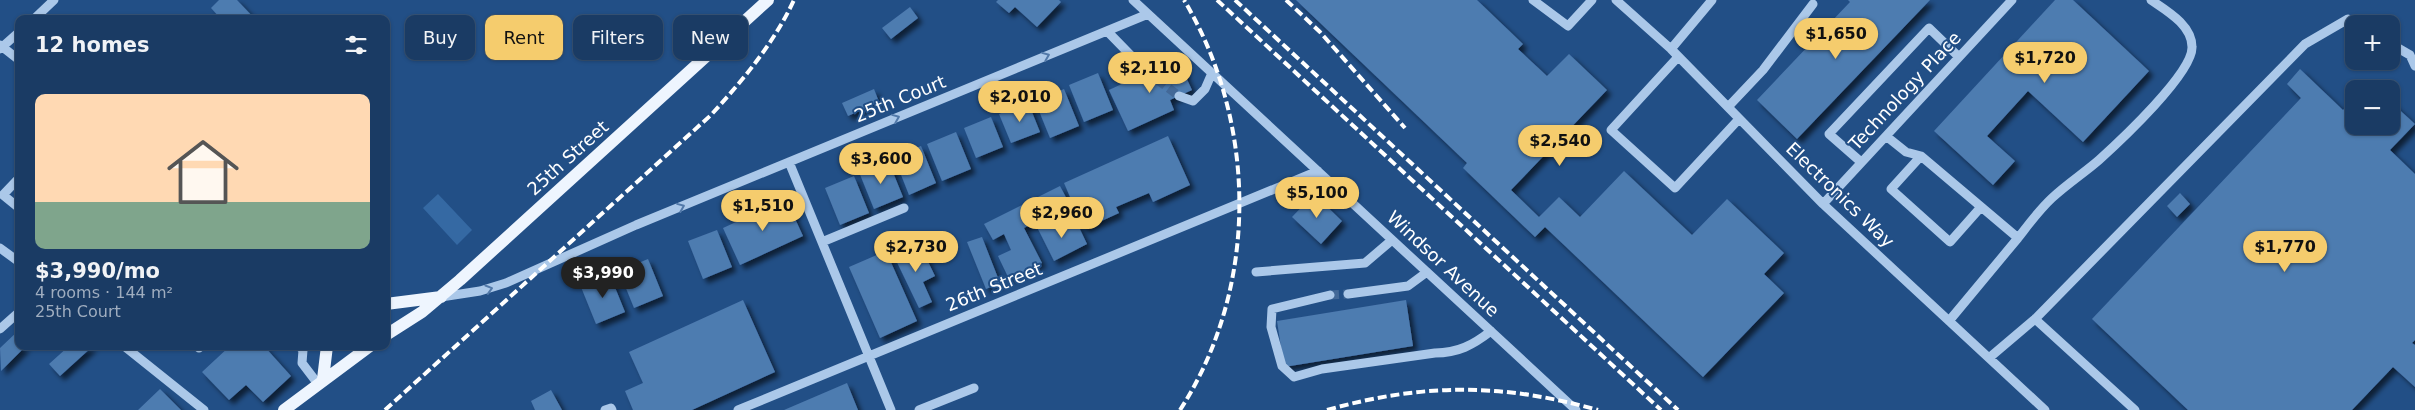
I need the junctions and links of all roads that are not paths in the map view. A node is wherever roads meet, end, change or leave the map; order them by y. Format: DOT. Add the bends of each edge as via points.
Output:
graph roads {
  1 [pos="54,0"];
  2 [pos="768,0"];
  3 [pos="1132,0"];
  4 [pos="1533,0"];
  5 [pos="1592,0"];
  6 [pos="1616,0"];
  7 [pos="1712,0"];
  8 [pos="2012,0"];
  9 [pos="2151,0"];
  10 [pos="1813,4"];
  11 [pos="1148,14"];
  12 [pos="38,15"];
  13 [pos="2345,20"];
  14 [pos="1107,31"];
  15 [pos="15,35"];
  16 [pos="1,47"];
  17 [pos="1670,49"];
  18 [pos="2400,49"];
  19 [pos="15,57"];
  20 [pos="1678,57"];
  21 [pos="1959,57"];
  22 [pos="2415,66"];
  23 [pos="1148,72"];
  24 [pos="1212,73"];
  25 [pos="1180,96"];
  26 [pos="1728,107"];
  27 [pos="1739,119"];
  28 [pos="1886,136"];
  29 [pos="1921,156"];
  30 [pos="789,162"];
  31 [pos="1861,162"];
  32 [pos="1318,171"];
  33 [pos="15,182"];
  34 [pos="1823,204"];
  35 [pos="15,205"];
  36 [pos="1981,207"];
  37 [pos="904,208"];
  38 [pos="2018,238"];
  39 [pos="1392,240"];
  40 [pos="822,242"];
  41 [pos="0,248"];
  42 [pos="15,260"];
  43 [pos="1256,272"];
  44 [pos="1427,272"];
  45 [pos="1348,294"];
  46 [pos="1330,295"];
  47 [pos="441,297"];
  48 [pos="390,303"];
  49 [pos="15,316"];
  50 [pos="2035,319"];
  51 [pos="1949,320"];
  52 [pos="0,329"];
  53 [pos="1491,331"];
  54 [pos="390,332"];
  55 [pos="129,350"];
  56 [pos="303,350"];
  57 [pos="326,350"];
  58 [pos="365,350"];
  59 [pos="869,356"];
  60 [pos="1989,358"];
  61 [pos="321,382"];
  62 [pos="974,388"];
  63 [pos="204,410"];
  64 [pos="284,410"];
  65 [pos="605,410"];
  66 [pos="612,410"];
  67 [pos="738,410"];
  68 [pos="891,410"];
  69 [pos="919,410"];
  70 [pos="1576,410"];
  71 [pos="2046,410"];
  72 [pos="2135,410"];
  1 -- 12 [label="street"];
  2 -- 47 [label="main road, 25th Street"];
  3 -- 11 [label="street, Windsor Avenue"];
  4 -- 5 [label="street" via="1568,26"];
  6 -- 17 [label="street, Electronics Way"];
  7 -- 17 [label="street"];
  8 -- 21 [label="street, Technology Place"];
  9 -- 38 [label="street" via="2184,26 2192,47 2190,58 2170,88 2129,132 2051,199"];
  10 -- 26 [label="street" via="1763,70"];
  11 -- 14 [label="street, 25th Court"];
  11 -- 24 [label="street, Windsor Avenue"];
  13 -- 50 [label="street" via="2305,44"];
  14 -- 23 [label="street"];
  30 -- 14 [label="street, 25th Court, one-way"];
  15 -- 16 [label="street"];
  16 -- 19 [label="street"];
  17 -- 20 [label="street, Electronics Way"];
  18 -- 22 [label="street" via="2410,55"];
  20 -- 26 [label="street, Electronics Way"];
  20 -- 27 [label="street" via="1611,130 1675,188"];
  21 -- 28 [label="street, Technology Place"];
  21 -- 31 [label="street" via="1929,28 1829,134"];
  24 -- 25 [label="street" via="1205,89 1193,101"];
  24 -- 32 [label="street, Windsor Avenue"];
  26 -- 27 [label="street, Electronics Way"];
  27 -- 34 [label="street, Electronics Way"];
  28 -- 29 [label="street" via="1906,152"];
  28 -- 31 [label="street, Technology Place"];
  29 -- 36 [label="street"];
  29 -- 36 [label="street" via="1891,189 1950,242"];
  30 -- 40 [label="street"];
  47 -- 30 [label="street, 25th Court, one-way" via="506,283"];
  31 -- 34 [label="street, Technology Place"];
  32 -- 39 [label="street, Windsor Avenue"];
  32 -- 59 [label="street, 26th Street"];
  33 -- 35 [label="street" via="3,195"];
  34 -- 51 [label="street, Electronics Way"];
  36 -- 38 [label="street"];
  37 -- 40 [label="street"];
  38 -- 51 [label="street"];
  39 -- 43 [label="street" via="1366,263"];
  39 -- 44 [label="street, Windsor Avenue"];
  40 -- 59 [label="street"];
  41 -- 42 [label="street"];
  44 -- 45 [label="street" via="1408,286"];
  44 -- 53 [label="street, Windsor Avenue"];
  46 -- 53 [label="street" via="1272,309 1270,327 1282,366 1294,378 1322,369 1451,353 1474,344"];
  47 -- 48 [label="main road"];
  47 -- 54 [label="main road, 25th Street"];
  49 -- 52 [label="street"];
  50 -- 60 [label="street"];
  50 -- 72 [label="street"];
  51 -- 60 [label="street, Electronics Way"];
  53 -- 70 [label="street, Windsor Avenue"];
  55 -- 63 [label="street"];
  56 -- 61 [label="street" via="302,363"];
  57 -- 61 [label="main road"];
  58 -- 61 [label="main road"];
  59 -- 67 [label="street, 26th Street"];
  59 -- 68 [label="street"];
  60 -- 71 [label="street, Electronics Way"];
  61 -- 64 [label="main road"];
  62 -- 69 [label="street"];
  65 -- 66 [label="street"];
}
